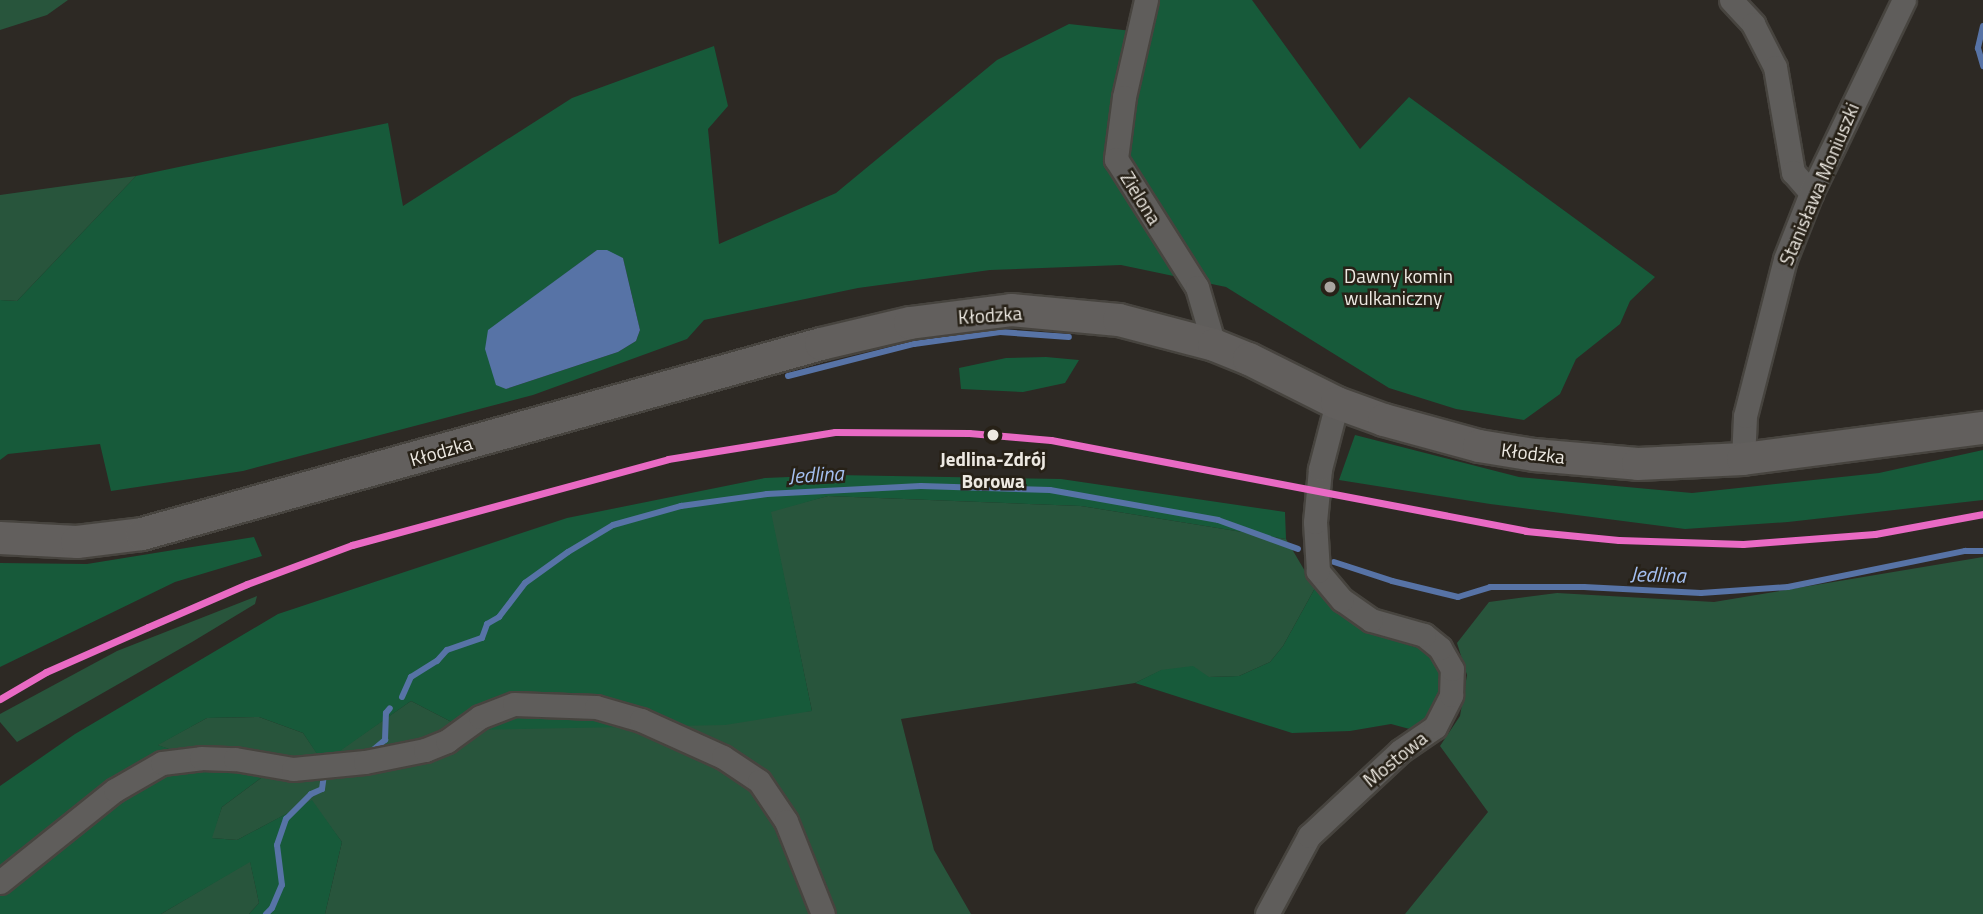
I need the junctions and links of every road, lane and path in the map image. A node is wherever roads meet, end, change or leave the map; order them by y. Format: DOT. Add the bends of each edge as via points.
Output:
graph roads {
  1 [pos="1146,0"];
  2 [pos="1731,0"];
  3 [pos="1903,0"];
  4 [pos="1811,193"];
  5 [pos="1214,345"];
  6 [pos="1337,403"];
  7 [pos="1983,428"];
  8 [pos="1743,459"];
  9 [pos="0,538"];
  10 [pos="0,882"];
  11 [pos="823,914"];
  12 [pos="1267,914"];
  1 -- 5 [label="street, Zielona" via="1116,159 1197,287"];
  2 -- 4 [label="street" via="1752,24 1775,67 1793,173"];
  3 -- 4 [label="street, Stanisława Moniuszki"];
  4 -- 8 [label="street, Stanisława Moniuszki" via="1785,259 1752,387"];
  5 -- 6 [label="main road, Kłodzka"];
  5 -- 9 [label="main road, Kłodzka" via="1119,320 1011,310 910,323 142,534 78,542"];
  6 -- 8 [label="main road, Kłodzka" via="1428,434 1534,456 1638,464"];
  6 -- 12 [label="street, Mostowa" via="1320,469 1315,522 1318,571 1342,600 1371,620 1424,635 1440,648 1452,669 1451,695 1435,727 1400,751 1308,836"];
  7 -- 8 [label="main road, Kłodzka"];
  10 -- 11 [label="street" via="115,790 162,763 235,758 293,769 365,762 425,750 447,741 480,717 514,704 596,707 688,741 759,781 786,821"];
}
